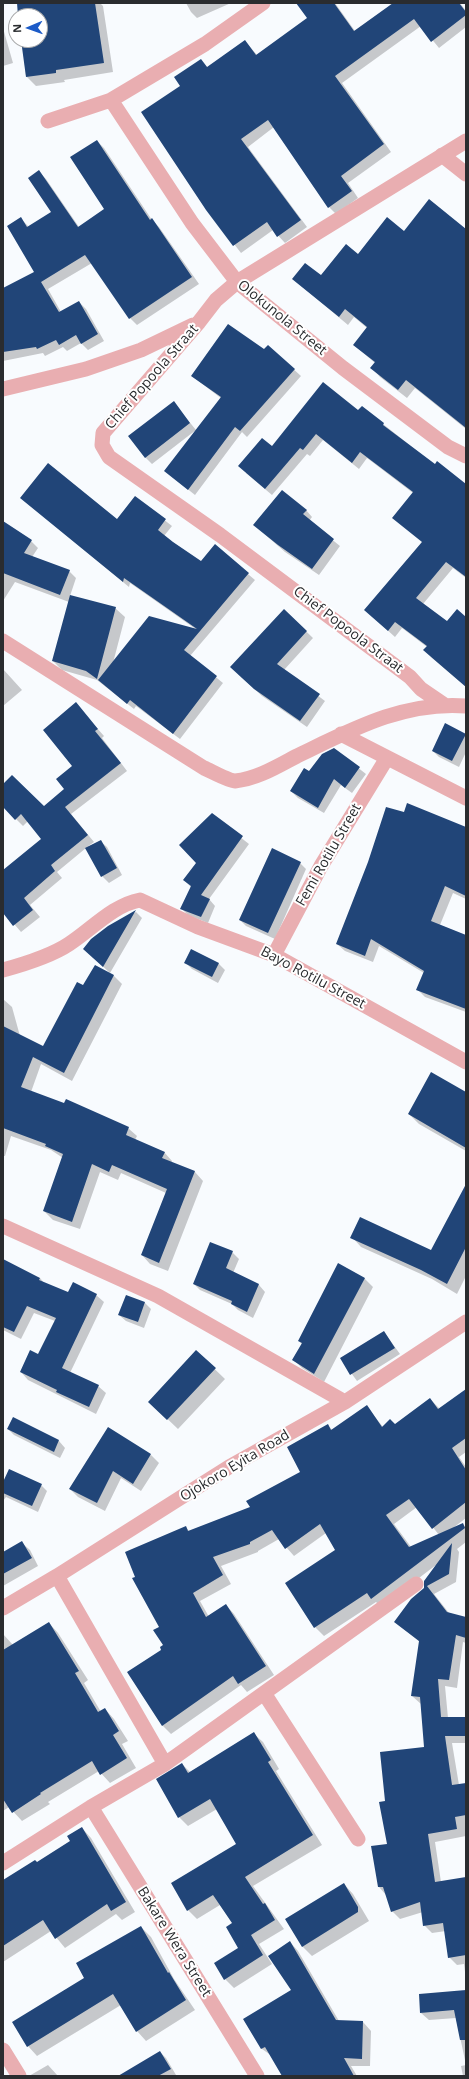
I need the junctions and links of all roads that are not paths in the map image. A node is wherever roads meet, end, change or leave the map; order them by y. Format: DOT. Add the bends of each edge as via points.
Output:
graph roads {
  1 [pos="263,3"];
  2 [pos="111,100"];
  3 [pos="48,121"];
  4 [pos="466,141"];
  5 [pos="442,155"];
  6 [pos="466,174"];
  7 [pos="238,282"];
  8 [pos="199,322"];
  9 [pos="3,389"];
  10 [pos="466,456"];
  11 [pos="3,641"];
  12 [pos="443,704"];
  13 [pos="466,706"];
  14 [pos="341,734"];
  15 [pos="387,758"];
  16 [pos="466,798"];
  17 [pos="274,955"];
  18 [pos="3,970"];
  19 [pos="466,1062"];
  20 [pos="3,1226"];
  21 [pos="466,1322"];
  22 [pos="345,1402"];
  23 [pos="57,1576"];
  24 [pos="416,1584"];
  25 [pos="3,1608"];
  26 [pos="264,1693"];
  27 [pos="164,1764"];
  28 [pos="91,1807"];
  29 [pos="358,1839"];
  30 [pos="3,1863"];
  31 [pos="3,2050"];
  32 [pos="19,2076"];
  33 [pos="257,2076"];
  1 -- 2 [label="street" via="205,44"];
  2 -- 3 [label="street"];
  2 -- 7 [label="street, Olokunola Street" via="192,223"];
  4 -- 5 [label="street, Chief Popoola Straat"];
  5 -- 6 [label="street"];
  5 -- 7 [label="street, Chief Popoola Straat"];
  7 -- 8 [label="street, Chief Popoola Straat" via="216,300"];
  7 -- 10 [label="street, Olokunola Street" via="343,368 448,447"];
  8 -- 9 [label="street" via="141,350 86,370"];
  8 -- 12 [label="street, Chief Popoola Straat" via="103,433 102,445 109,457 227,540 410,677 421,690"];
  11 -- 14 [label="street, Chief Popoola Straat" via="204,768 233,781 250,778"];
  12 -- 13 [label="street, Chief Popoola Straat"];
  12 -- 14 [label="street, Chief Popoola Straat" via="405,710"];
  14 -- 15 [label="street"];
  15 -- 16 [label="street"];
  15 -- 17 [label="street, Femi Rotilu Street" via="321,866"];
  17 -- 18 [label="street, Bayo Rotilu Street" via="198,927 140,900 132,901 68,945"];
  17 -- 19 [label="street, Bayo Rotilu Street"];
  20 -- 22 [label="street" via="158,1296"];
  21 -- 22 [label="street, Ojokoro Eyita Road"];
  22 -- 23 [label="street, Ojokoro Eyita Road" via="229,1467"];
  23 -- 25 [label="street, Ojokoro Eyita Road"];
  23 -- 27 [label="street"];
  24 -- 26 [label="street"];
  26 -- 27 [label="street"];
  26 -- 29 [label="street"];
  27 -- 28 [label="street"];
  28 -- 30 [label="street"];
  28 -- 33 [label="street, Bakare Wera Street"];
  31 -- 32 [label="street"];
}
